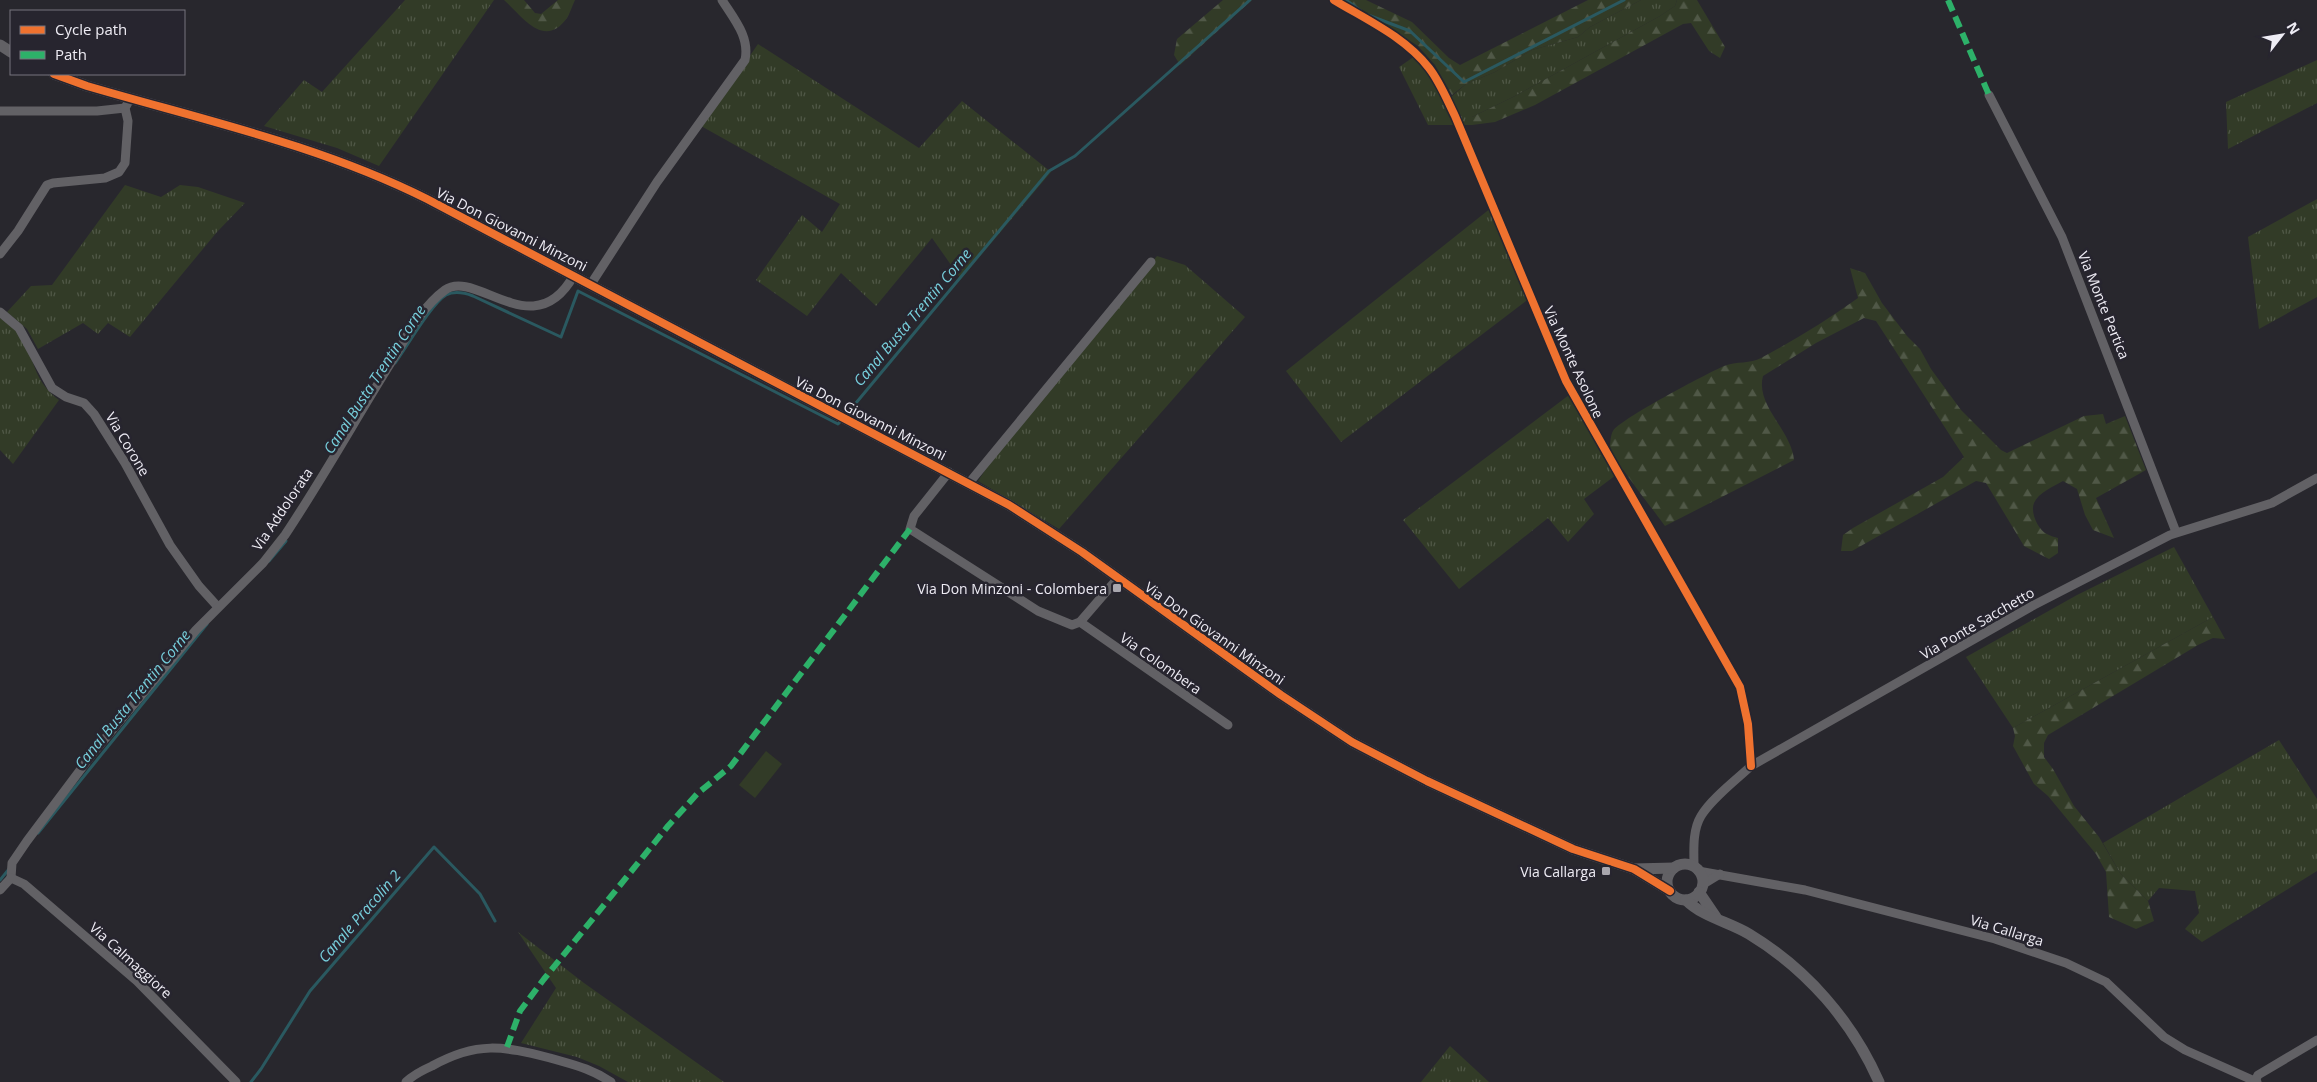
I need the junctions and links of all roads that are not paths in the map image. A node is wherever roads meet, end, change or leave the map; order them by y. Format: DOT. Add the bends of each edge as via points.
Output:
graph roads {
  1 [pos="722,0"];
  2 [pos="1334,0"];
  3 [pos="57,75"];
  4 [pos="1989,95"];
  5 [pos="127,103"];
  6 [pos="0,111"];
  7 [pos="0,254"];
  8 [pos="1151,262"];
  9 [pos="574,276"];
  10 [pos="591,284"];
  11 [pos="0,312"];
  12 [pos="949,472"];
  13 [pos="2317,478"];
  14 [pos="969,483"];
  15 [pos="2176,532"];
  16 [pos="1118,578"];
  17 [pos="218,607"];
  18 [pos="1080,622"];
  19 [pos="1228,725"];
  20 [pos="1752,766"];
  21 [pos="1693,867"];
  22 [pos="1674,868"];
  23 [pos="1634,869"];
  24 [pos="1720,874"];
  25 [pos="11,878"];
  26 [pos="1701,889"];
  27 [pos="0,890"];
  28 [pos="1670,891"];
  29 [pos="1686,900"];
  30 [pos="1716,917"];
  31 [pos="2317,1040"];
  32 [pos="2256,1081"];
  33 [pos="236,1082"];
  34 [pos="406,1082"];
  35 [pos="611,1082"];
  36 [pos="1879,1082"];
  1 -- 10 [label="street, Via Don Giovanni Minzoni" via="745,38 746,60 657,182"];
  2 -- 20 [label="street, Via Monte Asolone" via="1408,46 1437,80 1566,382 1734,676 1745,709"];
  3 -- 5 [label="street, Via Don Giovanni Minzoni"];
  4 -- 15 [label="street, Via Monte Pertica" via="2062,237"];
  5 -- 6 [label="street" via="97,111"];
  5 -- 7 [label="street" via="125,163 119,172 112,177 47,185"];
  5 -- 9 [label="street, Via Don Giovanni Minzoni" via="267,136 343,161 404,188"];
  8 -- 14 [label="street"];
  9 -- 10 [label="street, Via Don Giovanni Minzoni"];
  9 -- 17 [label="street, Via Addolorata" via="560,294 538,305 504,302 465,286 448,288 436,298 408,335 285,535 245,582"];
  10 -- 12 [label="street, Via Don Giovanni Minzoni"];
  11 -- 17 [label="street, Via Corone" via="23,334 52,388 84,404 94,414 170,545"];
  12 -- 14 [label="street, Via Don Giovanni Minzoni"];
  12 -- 18 [label="street, Via Colombera" via="914,516 910,529 1038,611 1072,625"];
  13 -- 15 [label="street, Via Ponte Sacchetto" via="2272,503"];
  14 -- 16 [label="street, Via Don Giovanni Minzoni" via="1046,528"];
  15 -- 20 [label="street, Via Ponte Sacchetto" via="2034,606"];
  16 -- 18 [label="street"];
  16 -- 23 [label="street, Via Don Giovanni Minzoni" via="1289,700 1375,755 1573,849"];
  17 -- 25 [label="street, Via Addolorata" via="70,783 12,863"];
  18 -- 19 [label="street, Via Colombera"];
  20 -- 21 [label="street, Via Ponte Sacchetto" via="1701,816 1696,830"];
  21 -- 22 [label="street"];
  21 -- 24 [label="street, Via Callarga"];
  21 -- 26 [label="street"];
  22 -- 23 [label="street"];
  22 -- 28 [label="street" via="1668,879"];
  23 -- 28 [label="street"];
  24 -- 26 [label="street"];
  24 -- 32 [label="street, Via Callarga" via="1805,890 1995,940 2066,963 2106,982 2164,1037 2185,1050"];
  25 -- 27 [label="street"];
  25 -- 33 [label="street, Via Calmaggiore" via="24,884 137,981"];
  26 -- 29 [label="street"];
  26 -- 30 [label="street"];
  28 -- 29 [label="street"];
  29 -- 30 [label="street" via="1693,907"];
  30 -- 36 [label="street" via="1783,957 1821,993 1854,1035"];
  31 -- 32 [label="street, Via Callarga" via="2258,1076"];
  34 -- 35 [label="street" via="444,1058 490,1047 518,1050 592,1070"];
}
